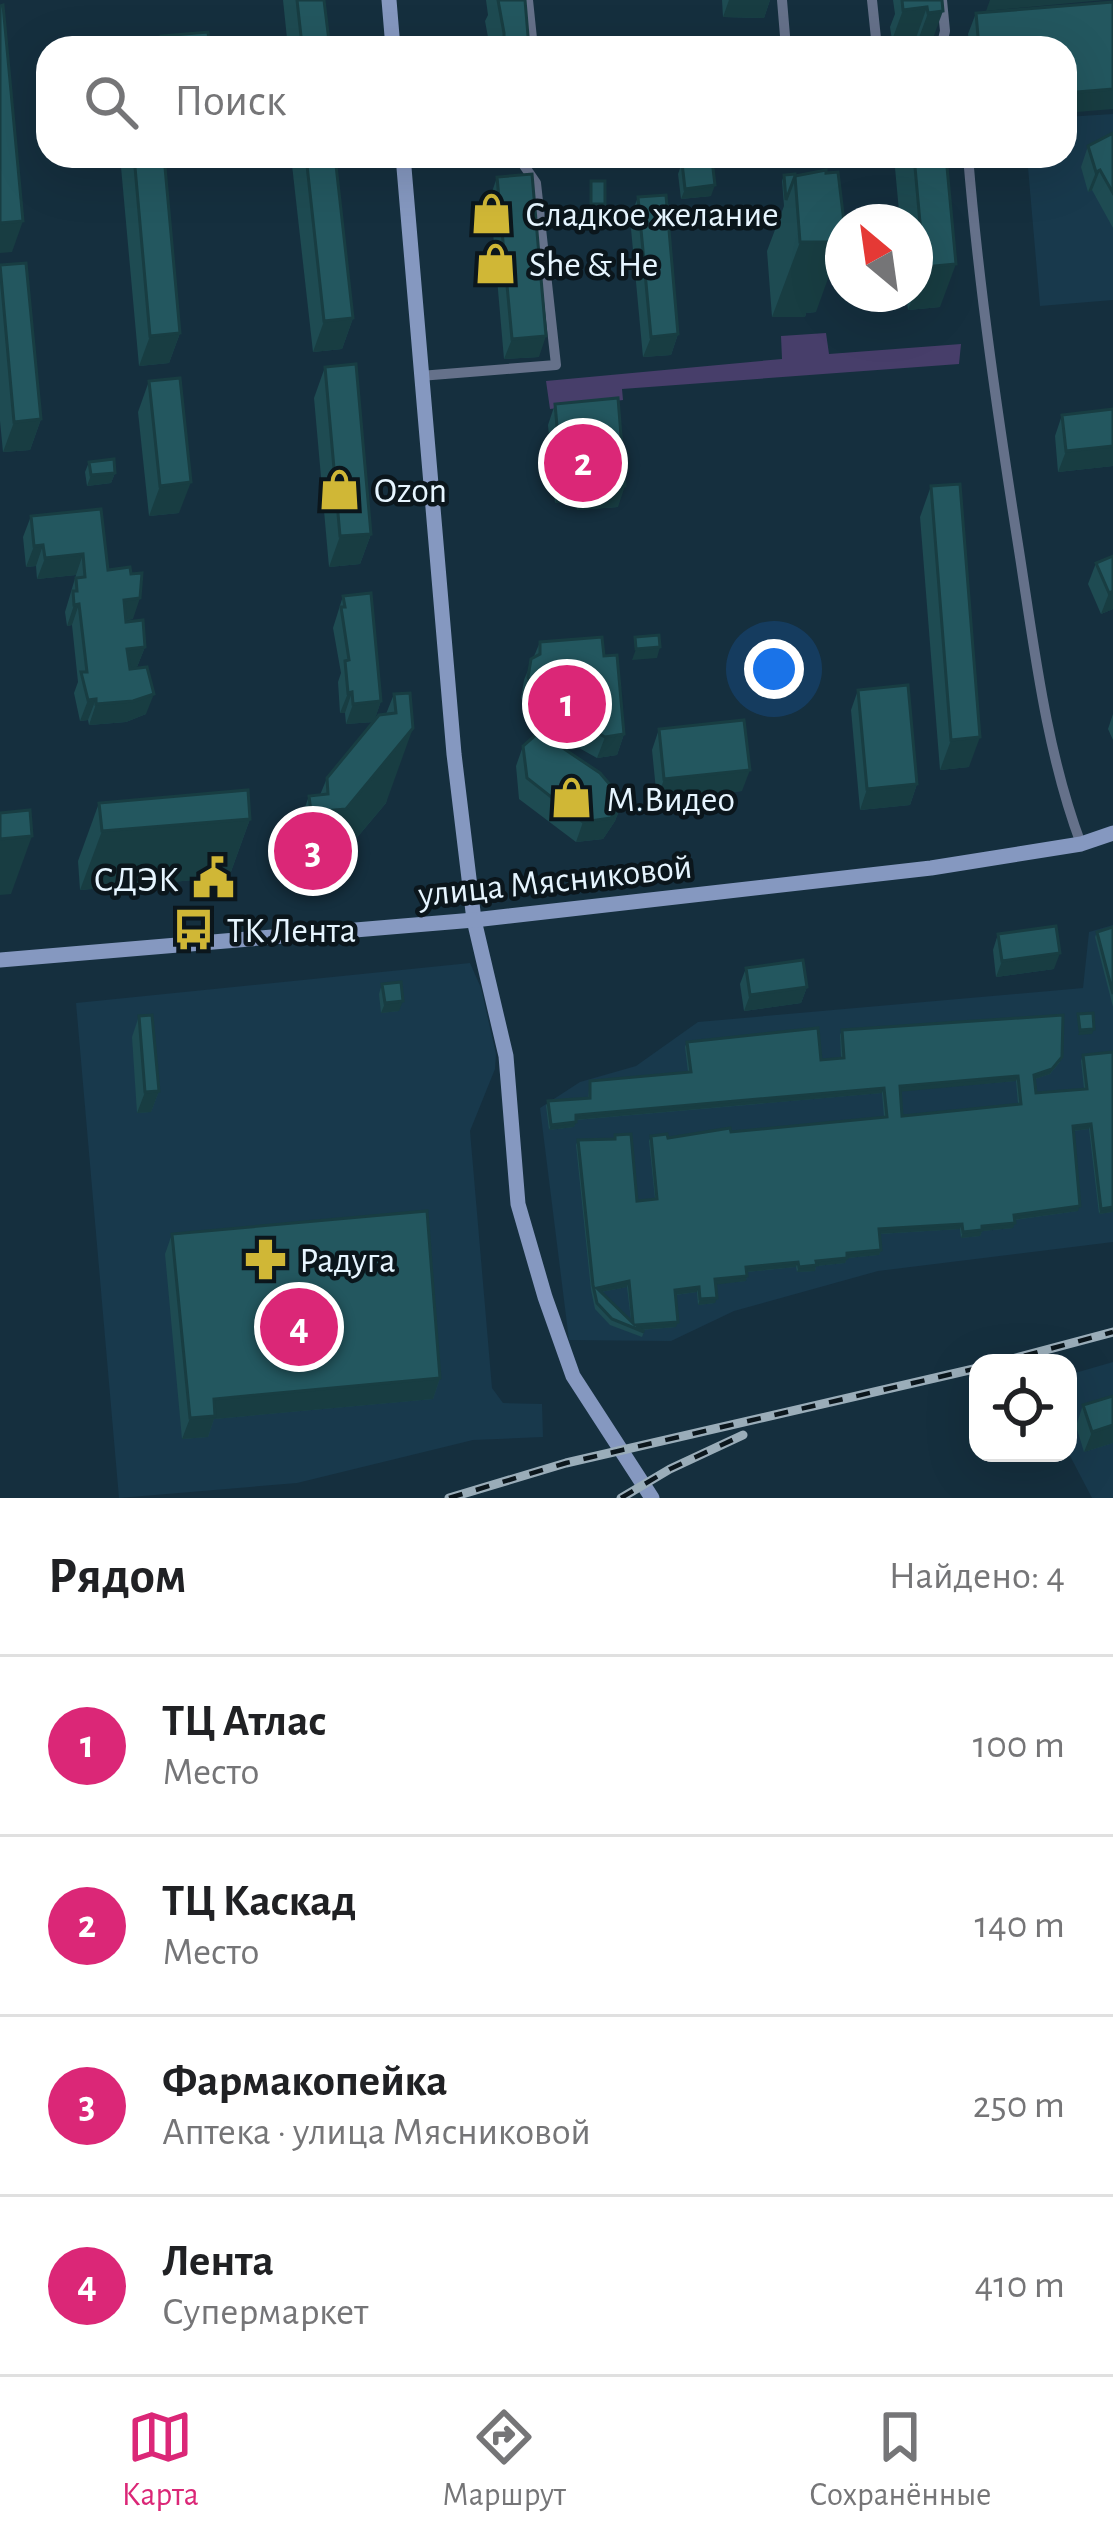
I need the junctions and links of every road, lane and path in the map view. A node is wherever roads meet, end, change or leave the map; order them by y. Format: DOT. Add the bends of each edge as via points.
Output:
graph roads {
  1 [pos="389,0"];
  2 [pos="528,0"];
  3 [pos="782,0"];
  4 [pos="872,0"];
  5 [pos="942,0"];
  6 [pos="392,36"];
  7 [pos="532,36"];
  8 [pos="786,36"];
  9 [pos="876,36"];
  10 [pos="944,36"];
  11 [pos="404,168"];
  12 [pos="526,168"];
  13 [pos="969,168"];
  14 [pos="421,376"];
  15 [pos="1113,833"];
  16 [pos="1082,844"];
  17 [pos="474,920"];
  18 [pos="0,960"];
  19 [pos="652,1498"];
  1 -- 6 [label="street"];
  2 -- 7 [label="street"];
  3 -- 8 [label="street"];
  4 -- 9 [label="street"];
  5 -- 10 [label="street"];
  11 -- 14 [label="street"];
  12 -- 14 [label="street" via="536,183 556,365"];
  13 -- 16 [label="street" via="1030,619 1060,787"];
  14 -- 17 [label="street"];
  15 -- 16 [label="street, улица Мясниковой"];
  16 -- 17 [label="street, улица Мясниковой"];
  17 -- 18 [label="street, улица Мясниковой"];
  17 -- 19 [label="street" via="506,1056 518,1204 544,1297 573,1376"];
}
